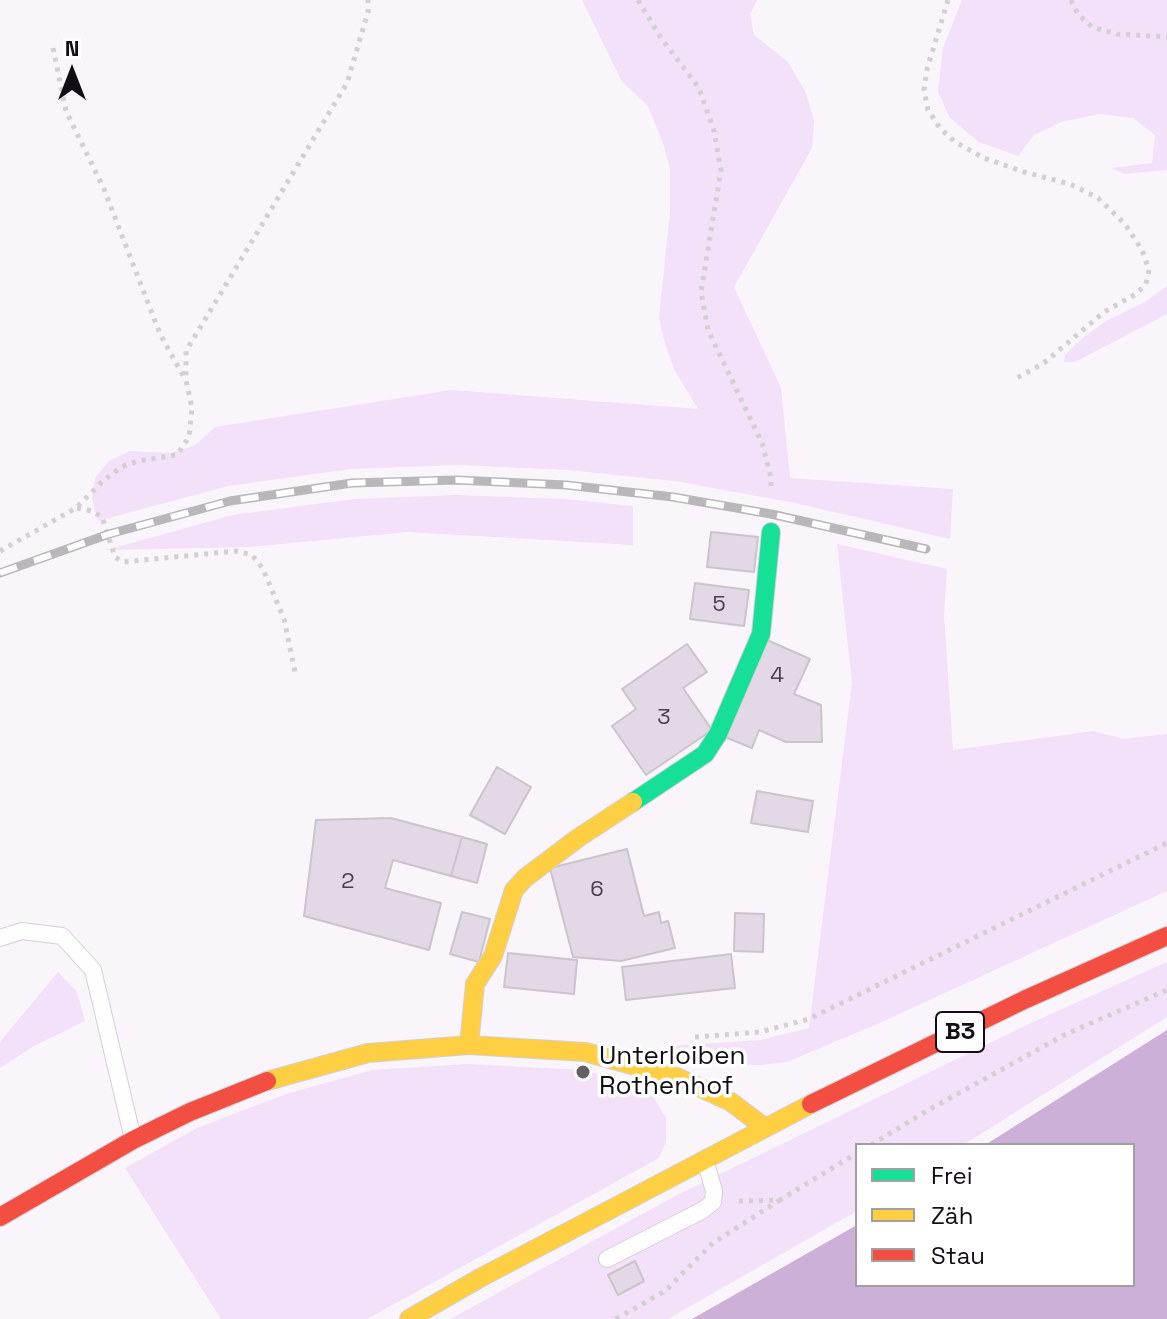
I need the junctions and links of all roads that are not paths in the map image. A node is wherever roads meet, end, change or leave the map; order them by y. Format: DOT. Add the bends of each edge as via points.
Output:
graph roads {
  1 [pos="771,532"];
  2 [pos="1167,936"];
  3 [pos="0,938"];
  4 [pos="469,1045"];
  5 [pos="764,1127"];
  6 [pos="133,1140"];
  7 [pos="704,1158"];
  8 [pos="0,1217"];
  9 [pos="607,1259"];
  10 [pos="409,1319"];
  1 -- 4 [label="street" via="761,634 718,734 705,754 578,838 514,890 493,956 475,984"];
  2 -- 5 [label="street, B3"];
  3 -- 6 [label="lane" via="22,931 62,936 93,970"];
  4 -- 5 [label="street" via="585,1052 639,1066 731,1102"];
  4 -- 6 [label="street" via="368,1053 280,1076"];
  5 -- 7 [label="street, B3"];
  6 -- 8 [label="street"];
  7 -- 9 [label="lane" via="713,1202"];
  7 -- 10 [label="street, B3"];
}
